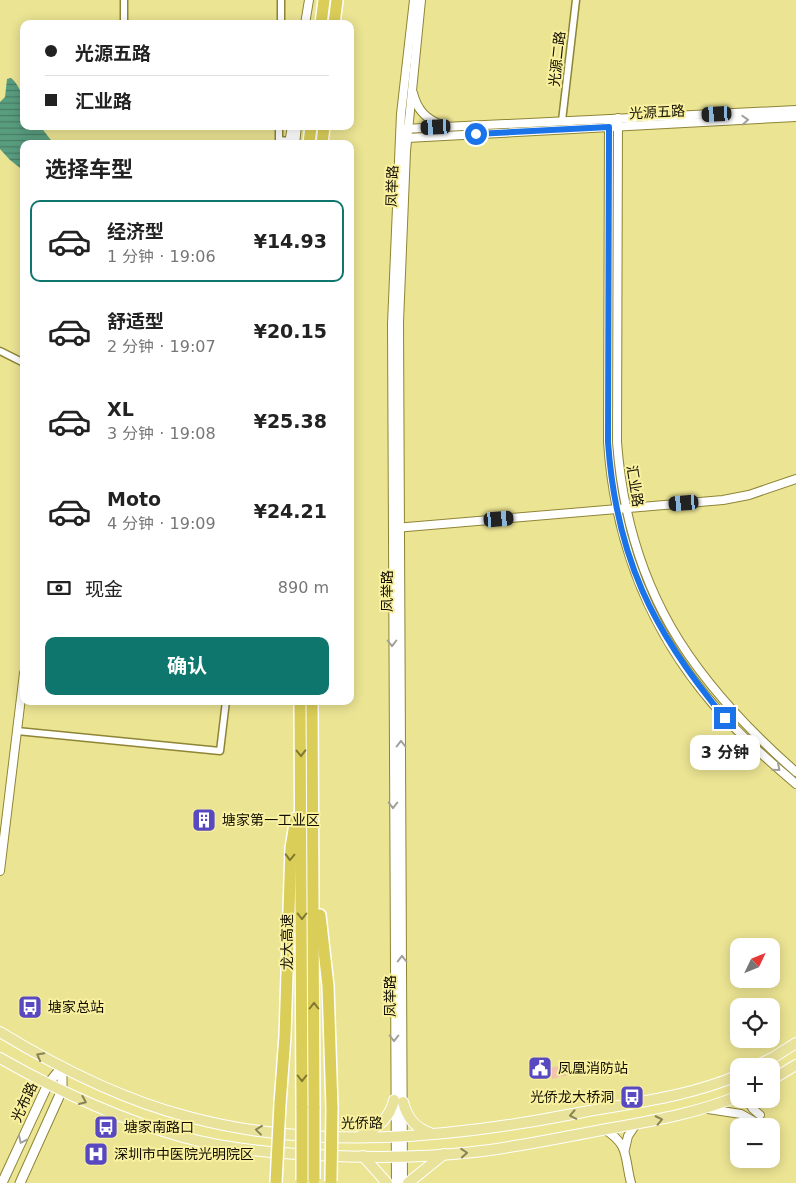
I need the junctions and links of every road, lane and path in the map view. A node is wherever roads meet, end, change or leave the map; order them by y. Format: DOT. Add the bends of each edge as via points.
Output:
graph roads {
  1 [pos="124,0"];
  2 [pos="281,0"];
  3 [pos="308,0"];
  4 [pos="313,0"];
  5 [pos="324,0"];
  6 [pos="337,0"];
  7 [pos="414,0"];
  8 [pos="420,0"];
  9 [pos="576,0"];
  10 [pos="124,20"];
  11 [pos="281,20"];
  12 [pos="306,20"];
  13 [pos="310,20"];
  14 [pos="322,20"];
  15 [pos="334,20"];
  16 [pos="412,81"];
  17 [pos="796,110"];
  18 [pos="796,117"];
  19 [pos="562,121"];
  20 [pos="615,121"];
  21 [pos="451,127"];
  22 [pos="609,127"];
  23 [pos="404,133"];
  24 [pos="0,351"];
  25 [pos="20,361"];
  26 [pos="796,479"];
  27 [pos="625,508"];
  28 [pos="616,509"];
  29 [pos="396,528"];
  30 [pos="20,705"];
  31 [pos="226,705"];
  32 [pos="300,705"];
  33 [pos="312,705"];
  34 [pos="17,730"];
  35 [pos="796,772"];
  36 [pos="796,784"];
  37 [pos="301,792"];
  38 [pos="313,823"];
  39 [pos="0,871"];
  40 [pos="0,1032"];
  41 [pos="796,1043"];
  42 [pos="0,1058"];
  43 [pos="774,1058"];
  44 [pos="796,1065"];
  45 [pos="62,1067"];
  46 [pos="780,1075"];
  47 [pos="730,1079"];
  48 [pos="48,1084"];
  49 [pos="62,1090"];
  50 [pos="730,1099"];
  51 [pos="398,1101"];
  52 [pos="752,1108"];
  53 [pos="704,1109"];
  54 [pos="760,1115"];
  55 [pos="748,1118"];
  56 [pos="636,1124"];
  57 [pos="604,1129"];
  58 [pos="436,1134"];
  59 [pos="399,1136"];
  60 [pos="351,1138"];
  61 [pos="625,1151"];
  62 [pos="444,1154"];
  63 [pos="363,1156"];
  64 [pos="399,1157"];
  65 [pos="314,1181"];
  66 [pos="302,1182"];
  67 [pos="331,1182"];
  68 [pos="2,1183"];
  69 [pos="20,1183"];
  70 [pos="276,1183"];
  71 [pos="387,1183"];
  72 [pos="396,1183"];
  73 [pos="404,1183"];
  74 [pos="408,1183"];
  75 [pos="631,1183"];
  1 -- 10 [label="street"];
  2 -- 11 [label="street"];
  3 -- 12 [label="street"];
  4 -- 13 [label="street"];
  5 -- 14 [label="highway"];
  6 -- 15 [label="highway"];
  7 -- 23 [label="street, 凤举路"];
  8 -- 16 [label="street, 凤举路"];
  9 -- 19 [label="street, 光源二路"];
  16 -- 21 [label="street" via="415,103 422,114 431,121"];
  16 -- 23 [label="street, 凤举路"];
  17 -- 20 [label="street, 光源五路"];
  20 -- 18 [label="street, 光源五路, one-way"];
  19 -- 20 [label="street, 光源五路"];
  19 -- 21 [label="street, 光源五路"];
  20 -- 22 [label="street, 光源五路"];
  20 -- 27 [label="street, 汇业路" via="617,442"];
  21 -- 23 [label="street, 光源五路"];
  22 -- 23 [label="street, 光源五路"];
  22 -- 28 [label="street, 汇业路" via="608,442"];
  23 -- 29 [label="street, 凤举路" via="392,324"];
  24 -- 25 [label="street"];
  26 -- 27 [label="street" via="723,500"];
  27 -- 28 [label="street"];
  27 -- 35 [label="street, 汇业路" via="647,578 668,623 696,668 754,735"];
  28 -- 29 [label="street"];
  28 -- 36 [label="street, 汇业路, one-way" via="638,582 655,620 674,651 725,718"];
  29 -- 51 [label="street, 凤举路"];
  30 -- 34 [label="street"];
  31 -- 34 [label="street" via="220,752"];
  32 -- 37 [label="highway, 龙大高速, one-way"];
  33 -- 38 [label="highway, 龙大高速"];
  34 -- 39 [label="street"];
  37 -- 66 [label="highway, 龙大高速, one-way, bridge"];
  37 -- 70 [label="highway, one-way, bridge" via="291,848"];
  65 -- 38 [label="highway, 龙大高速, one-way, bridge"];
  38 -- 67 [label="highway, bridge" via="328,986"];
  45 -- 40 [label="main road, 光侨路, one-way"];
  41 -- 43 [label="main road"];
  42 -- 48 [label="main road"];
  44 -- 46 [label="main road"];
  45 -- 48 [label="main road, 光布路"];
  45 -- 49 [label="main road"];
  60 -- 45 [label="main road, 光侨路, one-way" via="234,1127 189,1117 86,1080"];
  47 -- 58 [label="main road, 光侨路, one-way" via="672,1096 470,1132"];
  48 -- 49 [label="main road"];
  48 -- 68 [label="main road, 光布路, one-way"];
  49 -- 63 [label="main road, one-way" via="135,1122 183,1138 280,1154"];
  49 -- 69 [label="main road"];
  50 -- 53 [label="main road"];
  51 -- 58 [label="main road" via="414,1125"];
  51 -- 59 [label="street, 凤举路"];
  51 -- 60 [label="main road" via="380,1124"];
  52 -- 54 [label="street"];
  53 -- 55 [label="street" via="724,1110"];
  56 -- 53 [label="main road, one-way"];
  56 -- 57 [label="main road"];
  56 -- 61 [label="street" via="628,1136"];
  57 -- 61 [label="street" via="620,1142"];
  62 -- 57 [label="main road, one-way" via="534,1143"];
  58 -- 59 [label="main road, 光侨路"];
  59 -- 60 [label="main road, 光侨路"];
  59 -- 64 [label="street, 凤举路"];
  61 -- 75 [label="street"];
  62 -- 64 [label="main road"];
  62 -- 74 [label="main road"];
  63 -- 64 [label="main road"];
  63 -- 71 [label="main road"];
  64 -- 72 [label="street, 凤举路"];
  64 -- 73 [label="street, 凤举路"];
}
